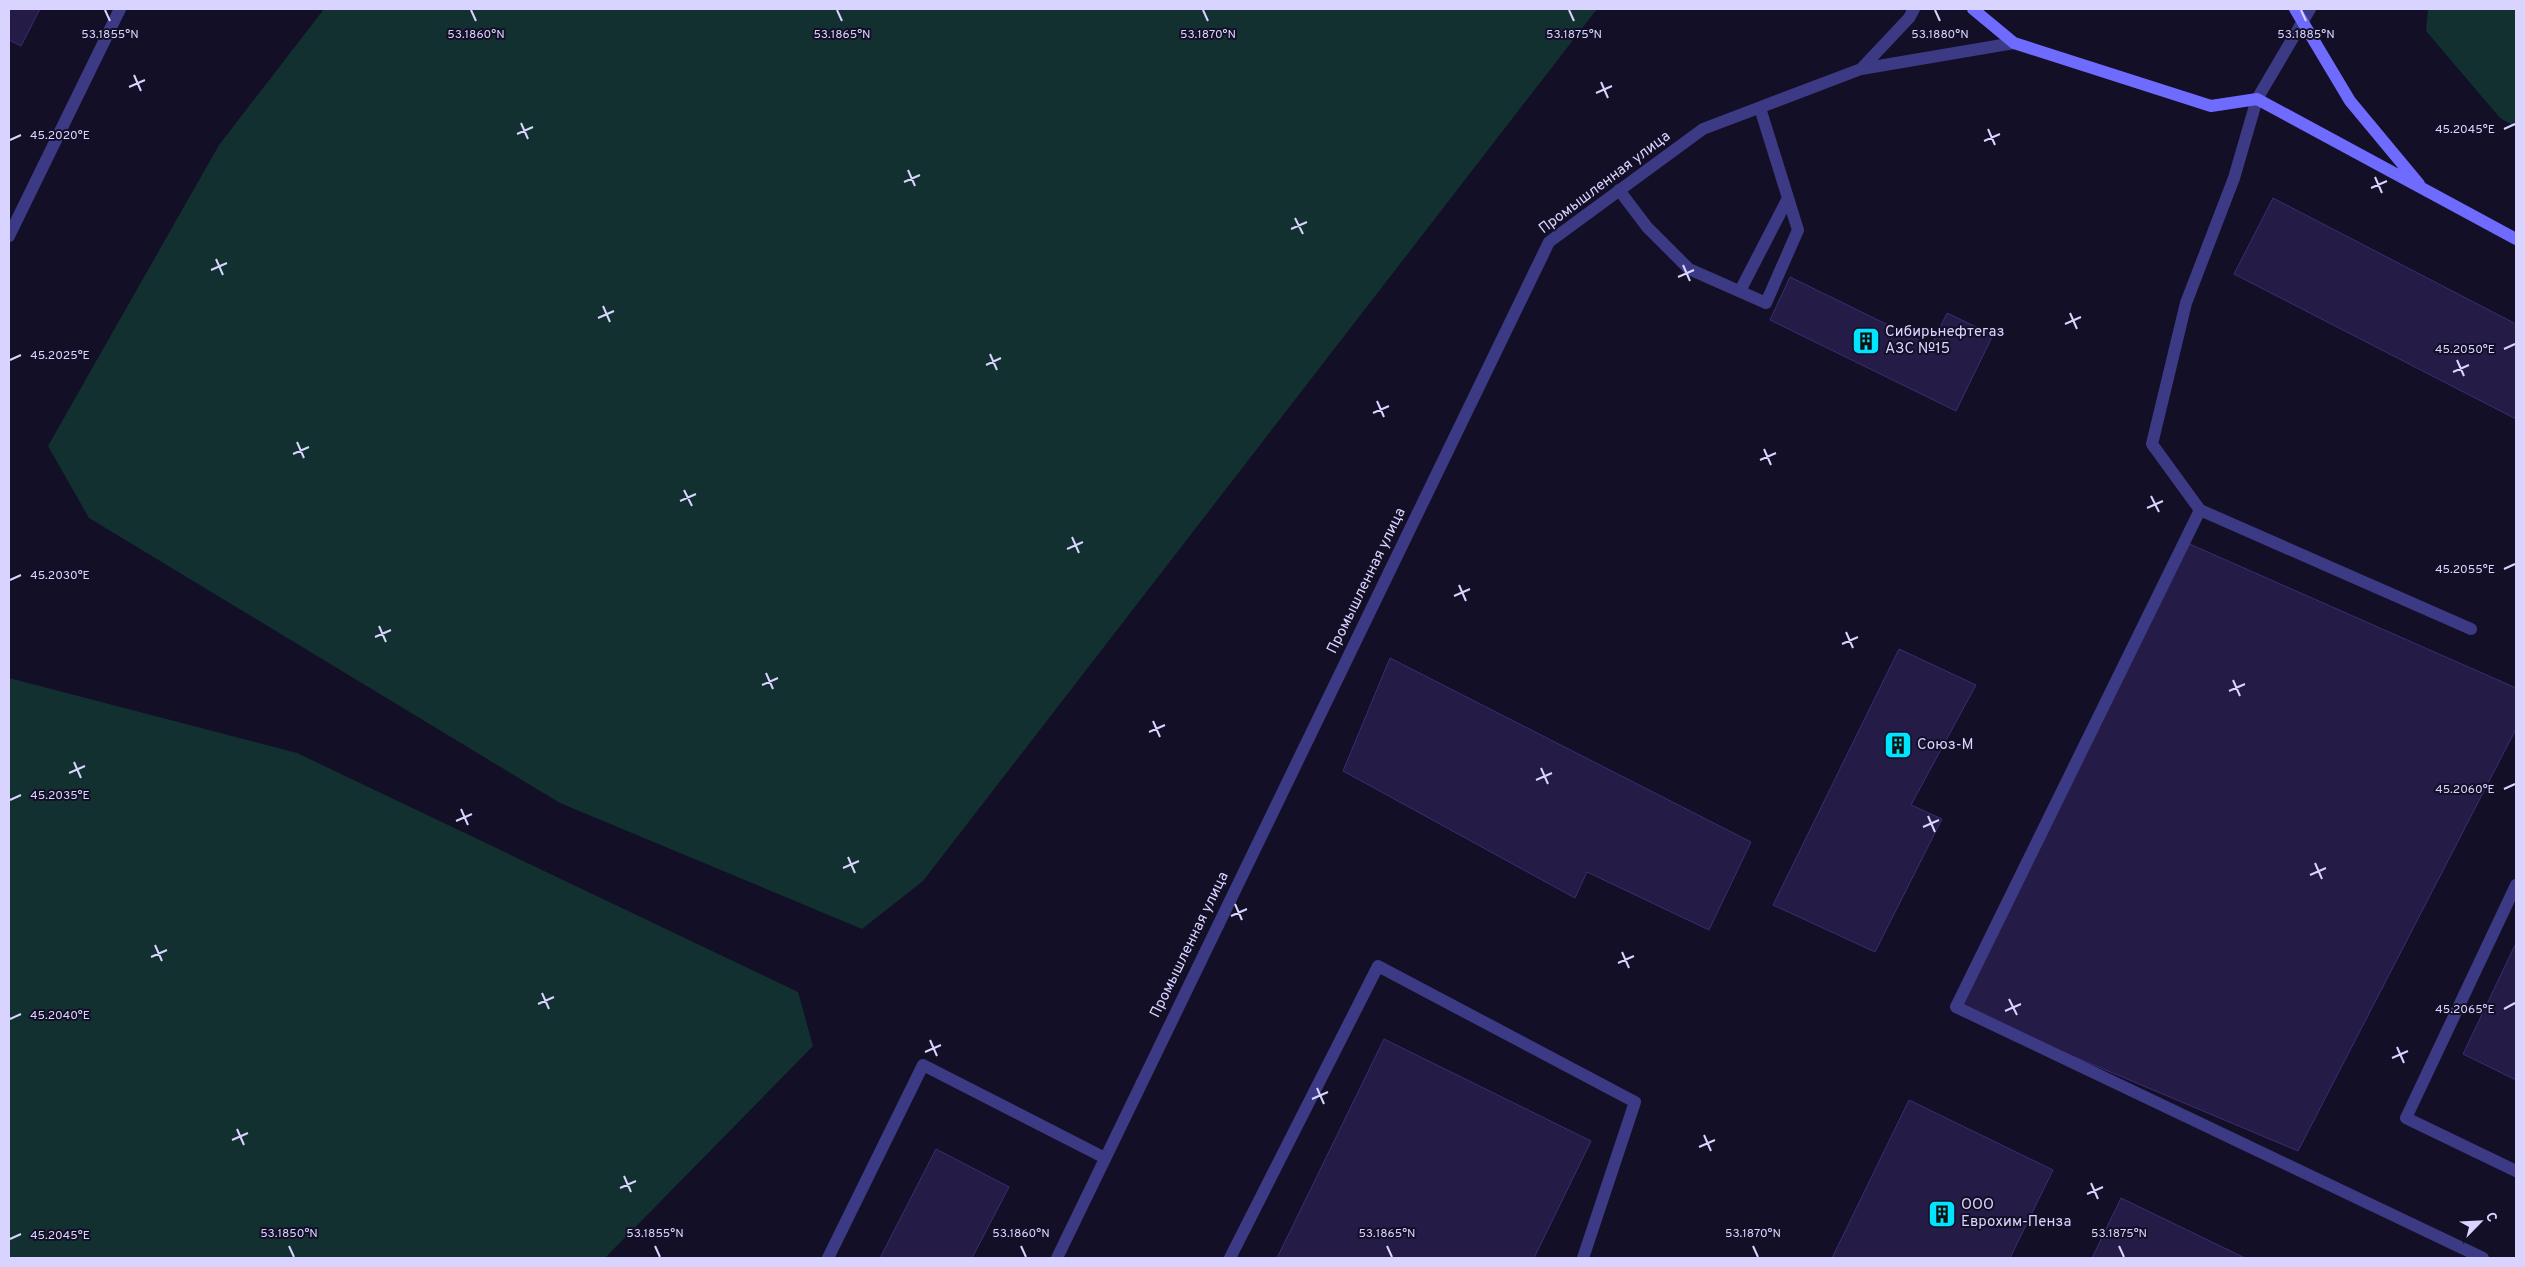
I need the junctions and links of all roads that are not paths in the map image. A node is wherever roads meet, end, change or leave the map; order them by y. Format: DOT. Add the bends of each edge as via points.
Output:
graph roads {
  1 [pos="120,9"];
  2 [pos="1914,9"];
  3 [pos="1973,9"];
  4 [pos="2295,9"];
  5 [pos="2310,9"];
  6 [pos="2303,21"];
  7 [pos="2014,43"];
  8 [pos="1861,69"];
  9 [pos="2257,99"];
  10 [pos="1760,108"];
  11 [pos="1619,190"];
  12 [pos="2424,190"];
  13 [pos="1788,198"];
  14 [pos="9,236"];
  15 [pos="2516,239"];
  16 [pos="1740,291"];
  17 [pos="2200,510"];
  18 [pos="2471,629"];
  19 [pos="2516,886"];
  20 [pos="1105,1158"];
  21 [pos="2516,1171"];
  22 [pos="828,1258"];
  23 [pos="1057,1258"];
  24 [pos="1230,1258"];
  25 [pos="1583,1258"];
  26 [pos="2483,1258"];
  1 -- 14 [label="street"];
  2 -- 8 [label="street"];
  3 -- 7 [label="street"];
  4 -- 6 [label="street"];
  5 -- 6 [label="street"];
  6 -- 9 [label="street"];
  6 -- 12 [label="street" via="2350,101"];
  7 -- 8 [label="street"];
  7 -- 9 [label="street" via="2211,106"];
  8 -- 10 [label="street, Промышленная улица"];
  9 -- 12 [label="street"];
  9 -- 17 [label="street" via="2234,178 2186,303 2152,444"];
  10 -- 11 [label="street, Промышленная улица" via="1703,129"];
  10 -- 13 [label="street"];
  11 -- 16 [label="street" via="1647,227 1689,269"];
  11 -- 20 [label="street, Промышленная улица" via="1549,242"];
  12 -- 15 [label="street"];
  13 -- 16 [label="street"];
  13 -- 16 [label="street" via="1798,230 1766,303"];
  17 -- 18 [label="street"];
  17 -- 26 [label="street" via="1956,1007"];
  19 -- 21 [label="street" via="2406,1118"];
  20 -- 22 [label="street" via="923,1065"];
  20 -- 23 [label="street, Промышленная улица"];
  24 -- 25 [label="street" via="1378,966 1635,1102"];
}
